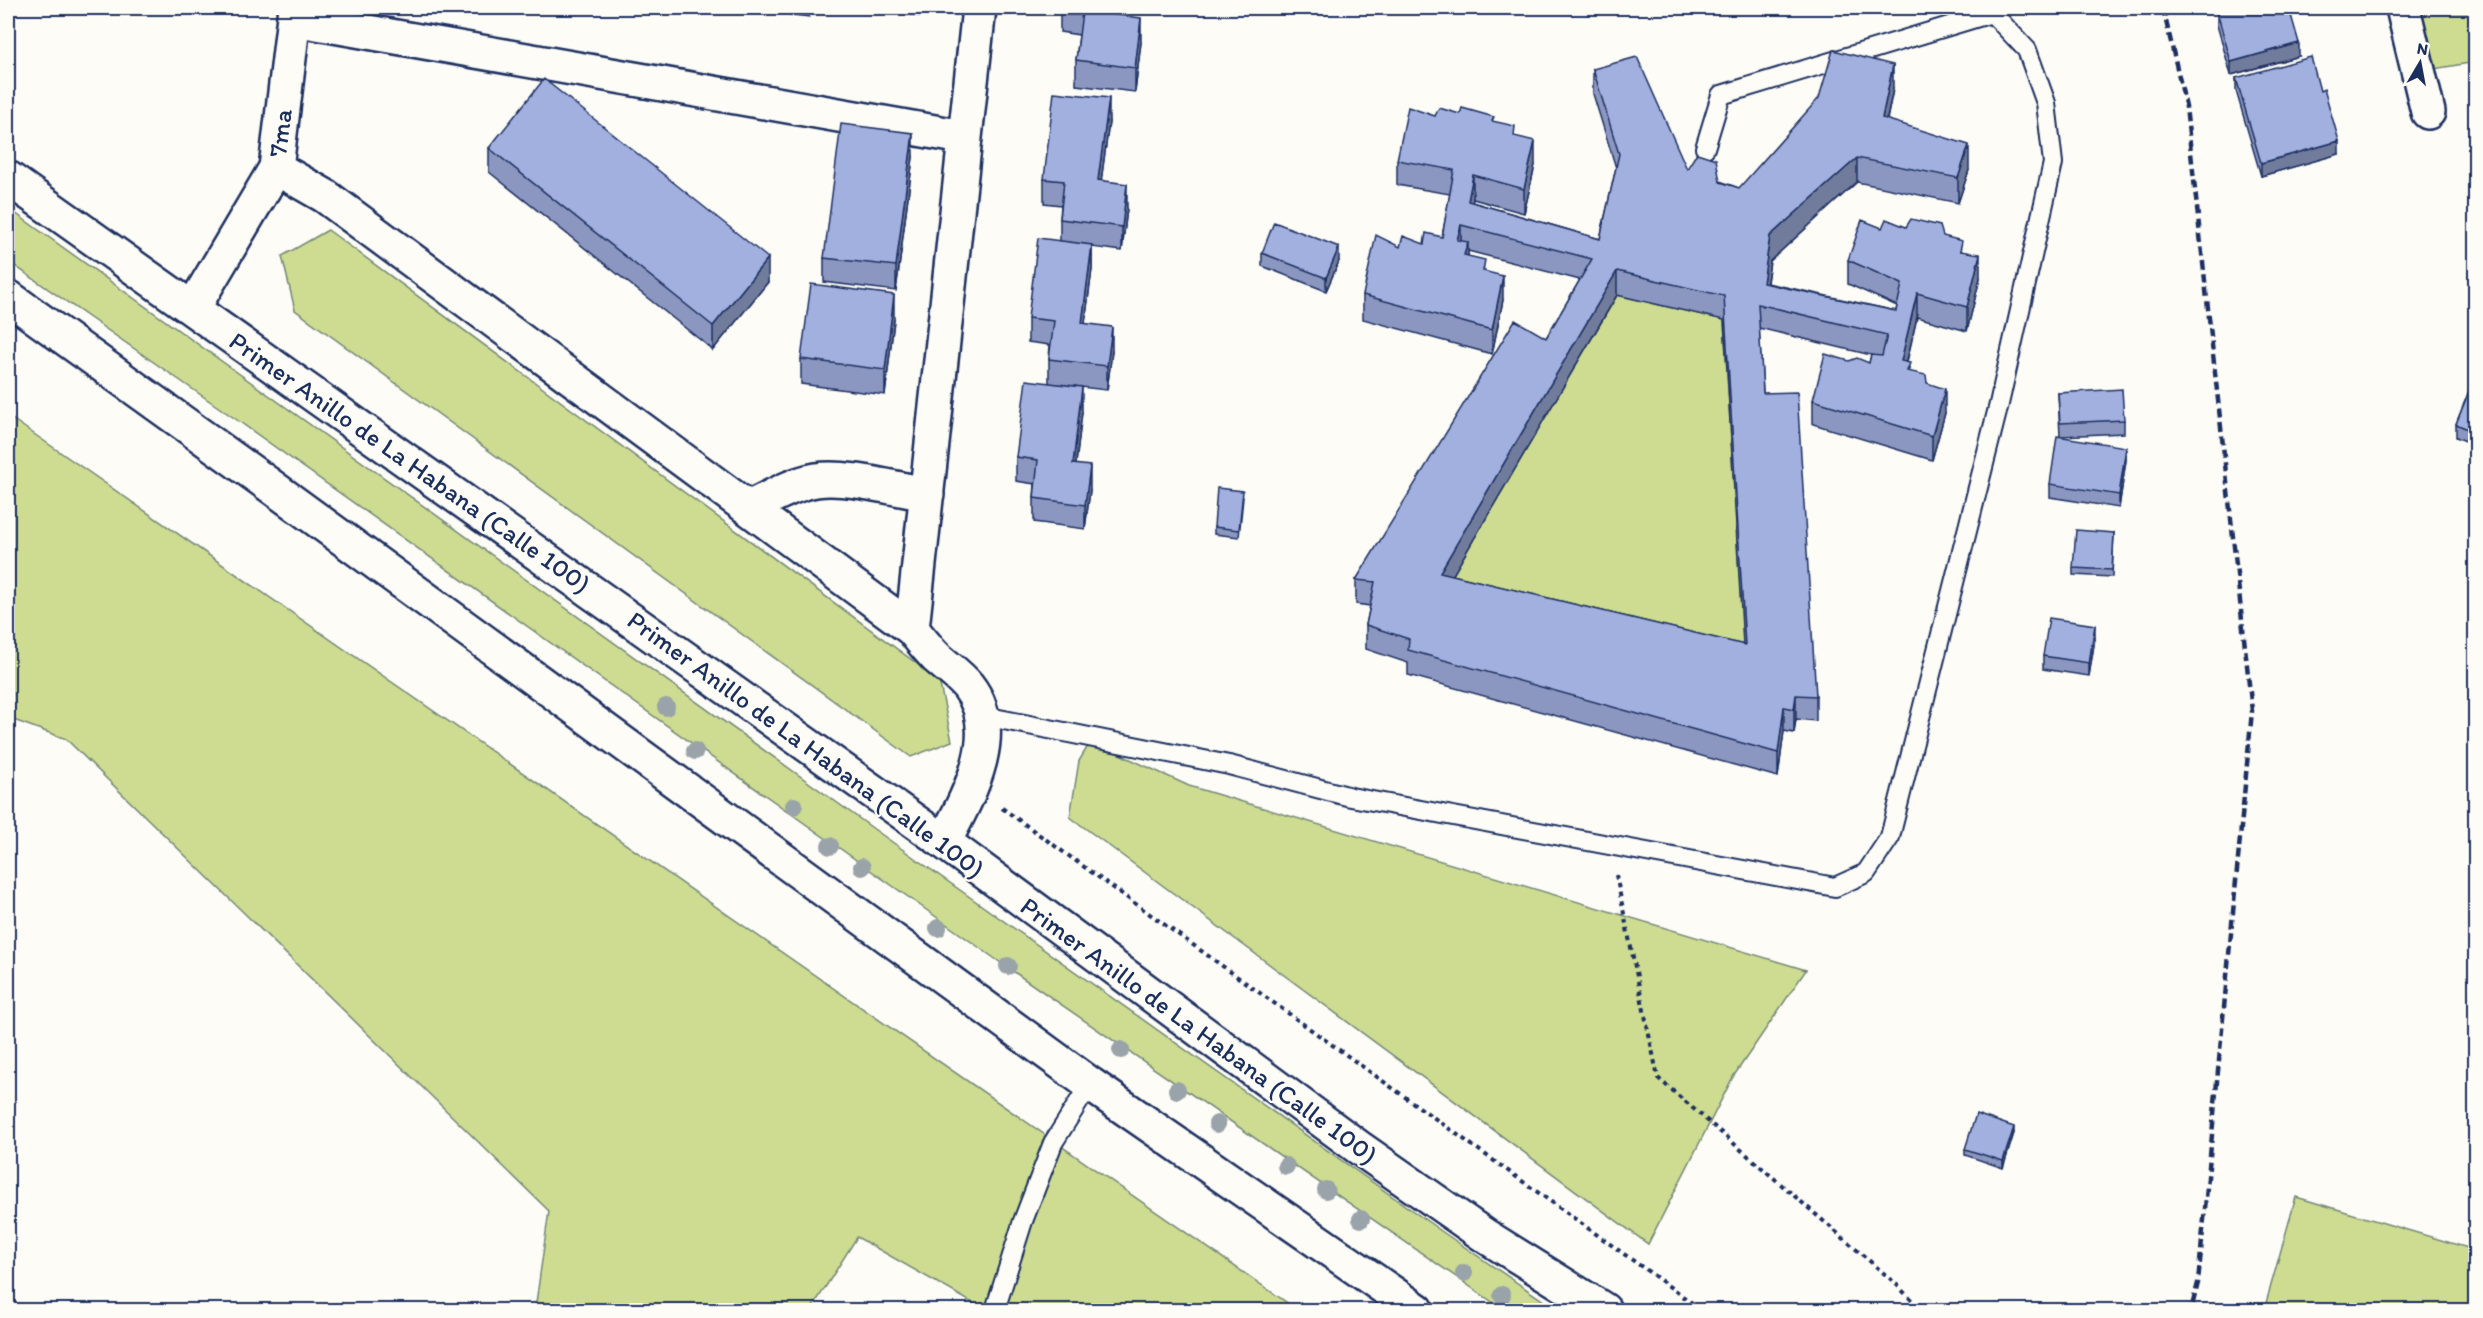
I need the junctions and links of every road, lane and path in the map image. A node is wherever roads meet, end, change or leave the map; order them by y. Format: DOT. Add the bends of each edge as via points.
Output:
graph roads {
  1 [pos="979,8"];
  2 [pos="2403,8"];
  3 [pos="294,13"];
  4 [pos="2428,112"];
  5 [pos="963,137"];
  6 [pos="1705,148"];
  7 [pos="276,168"];
  8 [pos="8,178"];
  9 [pos="8,297"];
  10 [pos="193,308"];
  11 [pos="927,494"];
  12 [pos="748,508"];
  13 [pos="912,629"];
  14 [pos="984,716"];
  15 [pos="972,787"];
  16 [pos="944,842"];
  17 [pos="1610,845"];
  18 [pos="1090,1084"];
  19 [pos="995,1311"];
  20 [pos="1417,1311"];
  21 [pos="1604,1311"];
  22 [pos="1702,1311"];
  23 [pos="1922,1311"];
  1 -- 5 [label="main road"];
  2 -- 4 [label="main road"];
  3 -- 5 [label="main road"];
  3 -- 7 [label="main road, 7ma"];
  5 -- 11 [label="main road"];
  6 -- 17 [label="lane" via="1721,95 1992,13 2027,50 2046,103 2053,163 1999,404 1890,837 1866,873 1835,887"];
  7 -- 10 [label="main road, 7ma"];
  7 -- 12 [label="main road" via="325,196"];
  8 -- 10 [label="main road, Primer Anillo de La Habana (Calle 100)"];
  9 -- 18 [label="main road"];
  10 -- 16 [label="main road, Primer Anillo de La Habana (Calle 100)"];
  11 -- 12 [label="main road" via="818,480"];
  11 -- 13 [label="main road"];
  12 -- 13 [label="main road"];
  13 -- 14 [label="main road" via="968,687"];
  14 -- 15 [label="main road" via="982,747"];
  14 -- 17 [label="lane" via="1229,765 1351,798"];
  15 -- 16 [label="main road"];
  15 -- 22 [label="path"];
  16 -- 21 [label="main road, Primer Anillo de La Habana (Calle 100)" via="1358,1148"];
  17 -- 23 [label="path" via="1658,1078 1894,1282"];
  18 -- 19 [label="lane" via="1053,1143"];
  18 -- 20 [label="main road"];
}
